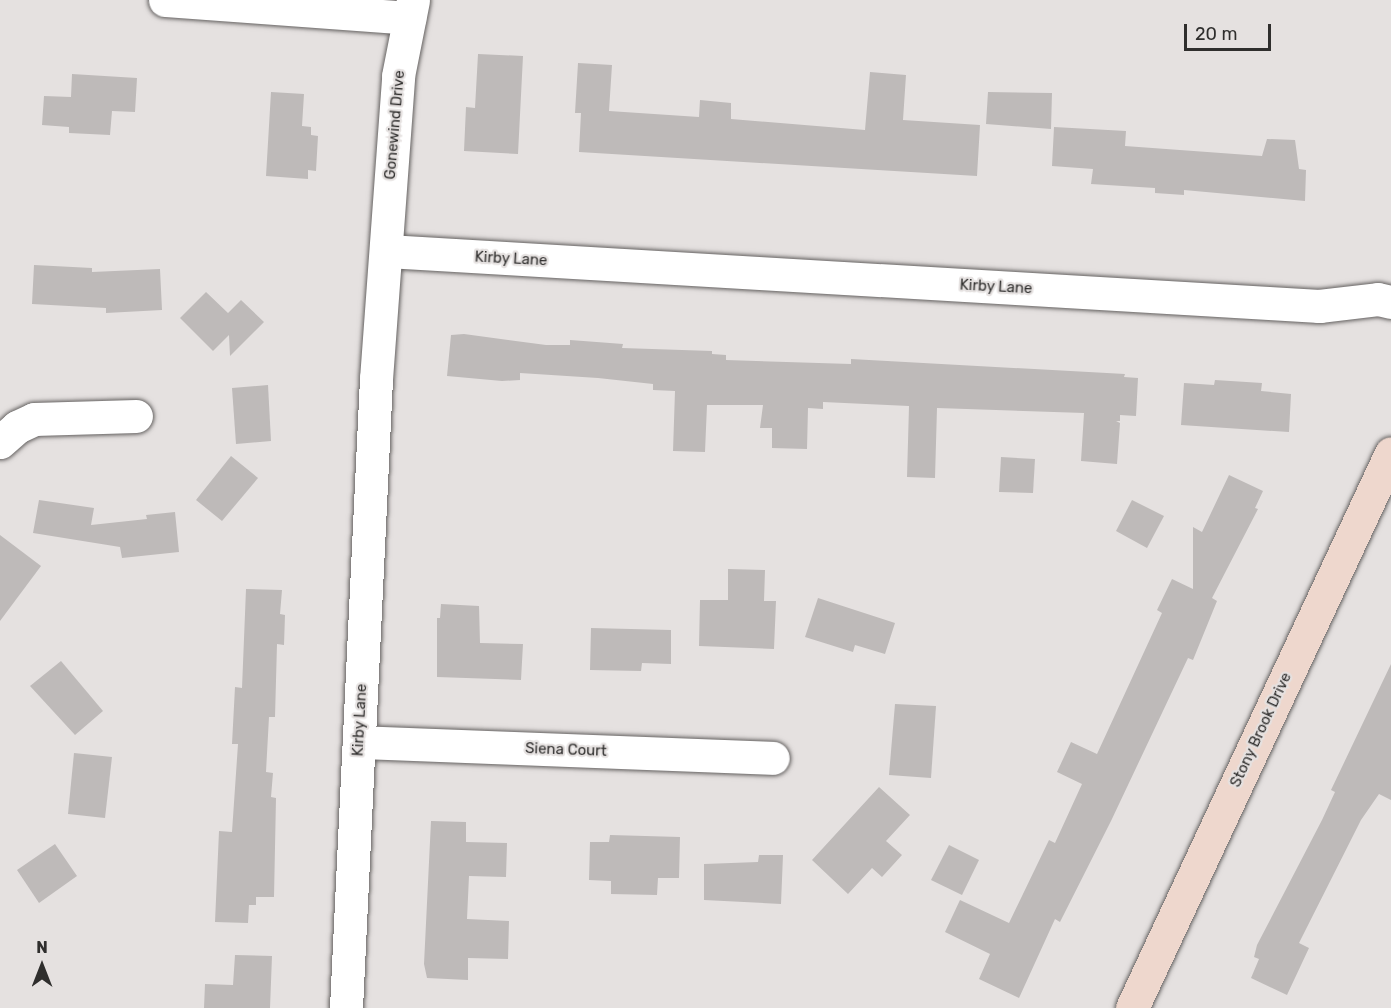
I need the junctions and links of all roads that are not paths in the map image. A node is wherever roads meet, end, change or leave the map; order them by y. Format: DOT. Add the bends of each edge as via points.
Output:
graph roads {
  1 [pos="165,0"];
  2 [pos="411,9"];
  3 [pos="387,251"];
  4 [pos="1391,302"];
  5 [pos="136,416"];
  6 [pos="0,442"];
  7 [pos="1391,453"];
  8 [pos="359,742"];
  9 [pos="774,758"];
  10 [pos="346,1008"];
  11 [pos="1132,1008"];
  1 -- 2 [label="street"];
  2 -- 3 [label="street, Gonewind Drive" via="398,76"];
  3 -- 4 [label="street, Kirby Lane" via="1319,306 1378,299"];
  3 -- 8 [label="street, Kirby Lane" via="376,379"];
  5 -- 6 [label="street" via="34,418"];
  7 -- 11 [label="street, Stony Brook Drive"];
  8 -- 9 [label="street, Siena Court"];
  8 -- 10 [label="street, Kirby Lane"];
}
